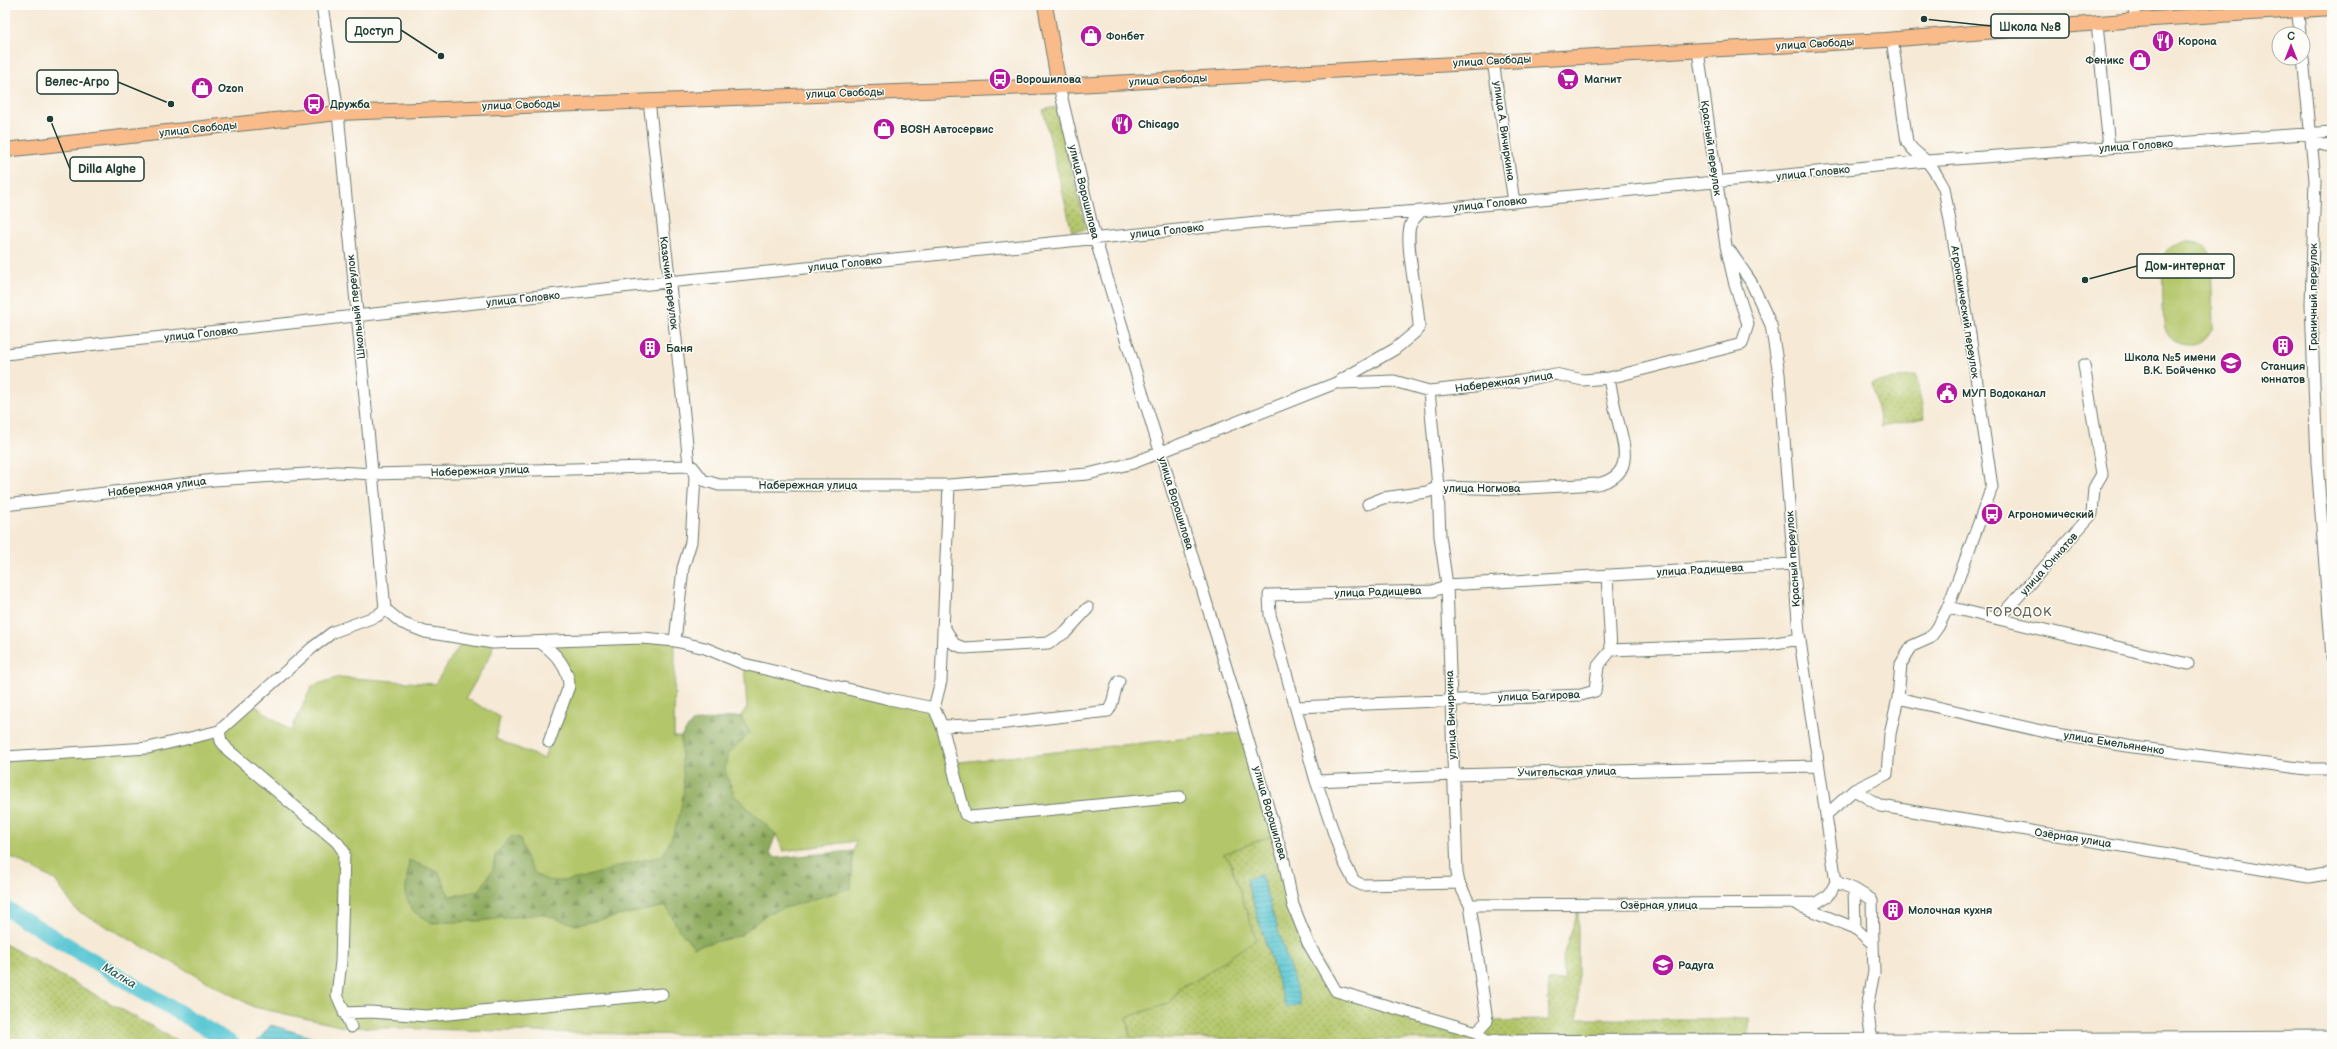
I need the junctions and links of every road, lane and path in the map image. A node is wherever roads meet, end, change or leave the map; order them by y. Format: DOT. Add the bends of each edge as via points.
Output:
graph roads {
  1 [pos="322,5"];
  2 [pos="1045,5"];
  3 [pos="2134,5"];
  4 [pos="2297,8"];
  5 [pos="2332,8"];
  6 [pos="2137,20"];
  7 [pos="2098,23"];
  8 [pos="2299,26"];
  9 [pos="1892,39"];
  10 [pos="1698,51"];
  11 [pos="1493,61"];
  12 [pos="2304,66"];
  13 [pos="1058,86"];
  14 [pos="648,100"];
  15 [pos="338,113"];
  16 [pos="2332,132"];
  17 [pos="2312,138"];
  18 [pos="2332,147"];
  19 [pos="2109,148"];
  20 [pos="5,150"];
  21 [pos="1926,161"];
  22 [pos="1716,182"];
  23 [pos="1514,202"];
  24 [pos="1421,211"];
  25 [pos="1095,238"];
  26 [pos="1726,246"];
  27 [pos="668,282"];
  28 [pos="357,317"];
  29 [pos="1742,344"];
  30 [pos="5,354"];
  31 [pos="2084,365"];
  32 [pos="1609,378"];
  33 [pos="1336,383"];
  34 [pos="1429,391"];
  35 [pos="1161,453"];
  36 [pos="691,466"];
  37 [pos="373,474"];
  38 [pos="949,485"];
  39 [pos="1438,487"];
  40 [pos="1368,504"];
  41 [pos="5,505"];
  42 [pos="1793,564"];
  43 [pos="1607,576"];
  44 [pos="1447,585"];
  45 [pos="1948,607"];
  46 [pos="1088,608"];
  47 [pos="385,609"];
  48 [pos="1998,619"];
  49 [pos="943,625"];
  50 [pos="1800,639"];
  51 [pos="675,641"];
  52 [pos="539,642"];
  53 [pos="1611,650"];
  54 [pos="2332,657"];
  55 [pos="2188,664"];
  56 [pos="1119,681"];
  57 [pos="1898,698"];
  58 [pos="1451,699"];
  59 [pos="1297,707"];
  60 [pos="934,708"];
  61 [pos="942,726"];
  62 [pos="219,731"];
  63 [pos="549,742"];
  64 [pos="5,756"];
  65 [pos="1817,766"];
  66 [pos="2332,769"];
  67 [pos="1453,775"];
  68 [pos="1316,781"];
  69 [pos="1854,790"];
  70 [pos="1180,797"];
  71 [pos="1827,814"];
  72 [pos="2332,873"];
  73 [pos="1836,882"];
  74 [pos="1459,883"];
  75 [pos="1854,889"];
  76 [pos="1793,903"];
  77 [pos="1470,905"];
  78 [pos="1856,928"];
  79 [pos="1872,944"];
  80 [pos="662,994"];
  81 [pos="344,1013"];
  82 [pos="351,1027"];
  83 [pos="1478,1032"];
  84 [pos="2332,1037"];
  85 [pos="1872,1041"];
  1 -- 15 [label="street, Школьный переулок"];
  2 -- 13 [label="main road, улица Ворошилова"];
  3 -- 6 [label="street"];
  4 -- 5 [label="main road, улица Свободы"];
  4 -- 6 [label="main road, улица Свободы"];
  4 -- 8 [label="street"];
  6 -- 7 [label="main road, улица Свободы"];
  7 -- 9 [label="main road, улица Свободы"];
  7 -- 19 [label="street"];
  9 -- 10 [label="main road, улица Свободы"];
  9 -- 21 [label="street, Агрономический переулок" via="1907,142 1914,153"];
  10 -- 11 [label="main road, улица Свободы"];
  10 -- 22 [label="street, Красный переулок"];
  11 -- 13 [label="main road, улица Свободы"];
  11 -- 23 [label="street, улица А. Вичиркина"];
  12 -- 17 [label="street, Граничный переулок"];
  13 -- 14 [label="main road, улица Свободы"];
  13 -- 25 [label="street, улица Ворошилова"];
  14 -- 15 [label="main road, улица Свободы"];
  14 -- 27 [label="street, Казачий переулок"];
  15 -- 20 [label="main road, улица Свободы"];
  15 -- 28 [label="street, Школьный переулок"];
  16 -- 17 [label="street, улица Головко"];
  17 -- 18 [label="street"];
  17 -- 19 [label="street, улица Головко"];
  17 -- 54 [label="street, Граничный переулок" via="2315,180 2311,304 2317,462"];
  19 -- 21 [label="street, улица Головко"];
  21 -- 22 [label="street, улица Головко"];
  21 -- 45 [label="street, Агрономический переулок" via="1944,188 1968,321 1992,488"];
  22 -- 23 [label="street, улица Головко"];
  22 -- 26 [label="street, Красный переулок"];
  23 -- 24 [label="street, улица Головко"];
  24 -- 25 [label="street, улица Головко" via="1257,222"];
  24 -- 33 [label="street, Набережная улица" via="1410,224 1409,243 1420,313 1419,330 1395,349"];
  25 -- 27 [label="street, улица Головко"];
  25 -- 35 [label="street, улица Ворошилова"];
  26 -- 29 [label="street, Красный переулок" via="1748,324"];
  26 -- 42 [label="street, Красный переулок" via="1751,282 1771,325 1779,374"];
  27 -- 28 [label="street, улица Головко"];
  27 -- 36 [label="street, Казачий переулок"];
  28 -- 30 [label="street, улица Головко"];
  28 -- 37 [label="street, Школьный переулок"];
  29 -- 32 [label="street, Набережная улица"];
  31 -- 48 [label="street, улица Юннатов" via="2102,474 2094,488 2092,514"];
  32 -- 34 [label="street, Набережная улица" via="1584,380 1555,374 1521,382"];
  32 -- 39 [label="street, улица Ногмова" via="1626,449 1616,477 1597,484 1511,489"];
  33 -- 34 [label="street, Набережная улица" via="1394,381"];
  33 -- 35 [label="street, Набережная улица"];
  34 -- 39 [label="street, улица Вичиркина"];
  35 -- 38 [label="street, Набережная улица" via="1134,463 1088,474"];
  35 -- 83 [label="street, улица Ворошилова" via="1284,861 1293,905 1308,943 1336,991"];
  36 -- 37 [label="street, Набережная улица"];
  36 -- 38 [label="street, Набережная улица" via="703,480 719,485"];
  36 -- 51 [label="street, Казачий переулок" via="695,478 691,542 683,568"];
  37 -- 41 [label="street, Набережная улица" via="337,472 214,480"];
  37 -- 47 [label="street, Школьный переулок"];
  38 -- 49 [label="street"];
  39 -- 40 [label="street, улица Ногмова" via="1427,492 1383,498"];
  39 -- 44 [label="street, улица Вичиркина" via="1440,536"];
  42 -- 43 [label="street, улица Радищева"];
  42 -- 50 [label="street, Красный переулок"];
  43 -- 44 [label="street, улица Радищева"];
  43 -- 53 [label="street"];
  44 -- 58 [label="street, улица Вичиркина"];
  44 -- 59 [label="street, улица Радищева" via="1433,591 1269,595 1270,615"];
  45 -- 48 [label="street"];
  45 -- 57 [label="street, Агрономический переулок" via="1930,638 1912,646 1902,664"];
  46 -- 49 [label="street" via="1066,632 1048,643 964,648 954,644"];
  47 -- 52 [label="street" via="402,623 425,632 493,643"];
  47 -- 62 [label="street" via="378,616 333,632"];
  48 -- 55 [label="street"];
  49 -- 60 [label="street" via="941,681"];
  50 -- 53 [label="street" via="1769,644"];
  50 -- 65 [label="street, Красный переулок"];
  51 -- 52 [label="street" via="643,638 571,638"];
  51 -- 60 [label="street" via="705,648 744,664"];
  52 -- 63 [label="street" via="551,649 569,676 569,686"];
  53 -- 58 [label="street, улица Багирова" via="1598,666 1597,685 1595,691 1590,693"];
  56 -- 61 [label="street" via="1114,690 1113,704 1108,711 997,724"];
  57 -- 66 [label="street, улица Емельяненко" via="2133,748 2307,769"];
  57 -- 69 [label="street, Агрономический переулок" via="1890,734 1887,774"];
  58 -- 59 [label="street, улица Багирова"];
  58 -- 67 [label="street, улица Вичиркина"];
  59 -- 68 [label="street, улица Радищева"];
  60 -- 61 [label="street"];
  61 -- 70 [label="street" via="965,814 971,817"];
  62 -- 64 [label="street" via="148,748"];
  62 -- 81 [label="street" via="221,741 228,750 337,842 344,852 341,962 337,995"];
  65 -- 67 [label="street, Учительская улица"];
  65 -- 71 [label="street, Красный переулок"];
  67 -- 68 [label="street, Учительская улица"];
  67 -- 74 [label="street, улица Вичиркина"];
  68 -- 74 [label="street, улица Радищева" via="1347,869 1354,881 1362,885"];
  69 -- 71 [label="street"];
  69 -- 72 [label="street, Озёрная улица" via="1882,806 2308,877"];
  71 -- 73 [label="street, Красный переулок"];
  73 -- 75 [label="street"];
  73 -- 76 [label="street, Озёрная улица" via="1828,895 1816,904"];
  74 -- 77 [label="street, улица Вичиркина"];
  75 -- 78 [label="street"];
  75 -- 79 [label="street" via="1872,900"];
  76 -- 77 [label="street, Озёрная улица"];
  76 -- 78 [label="street"];
  77 -- 83 [label="street, улица Вичиркина" via="1487,1021"];
  78 -- 79 [label="street"];
  79 -- 85 [label="street" via="1874,972 1867,1008"];
  80 -- 81 [label="street" via="427,1016"];
  81 -- 82 [label="street"];
  83 -- 85 [label="street" via="1485,1041"];
  84 -- 85 [label="street"];
}
